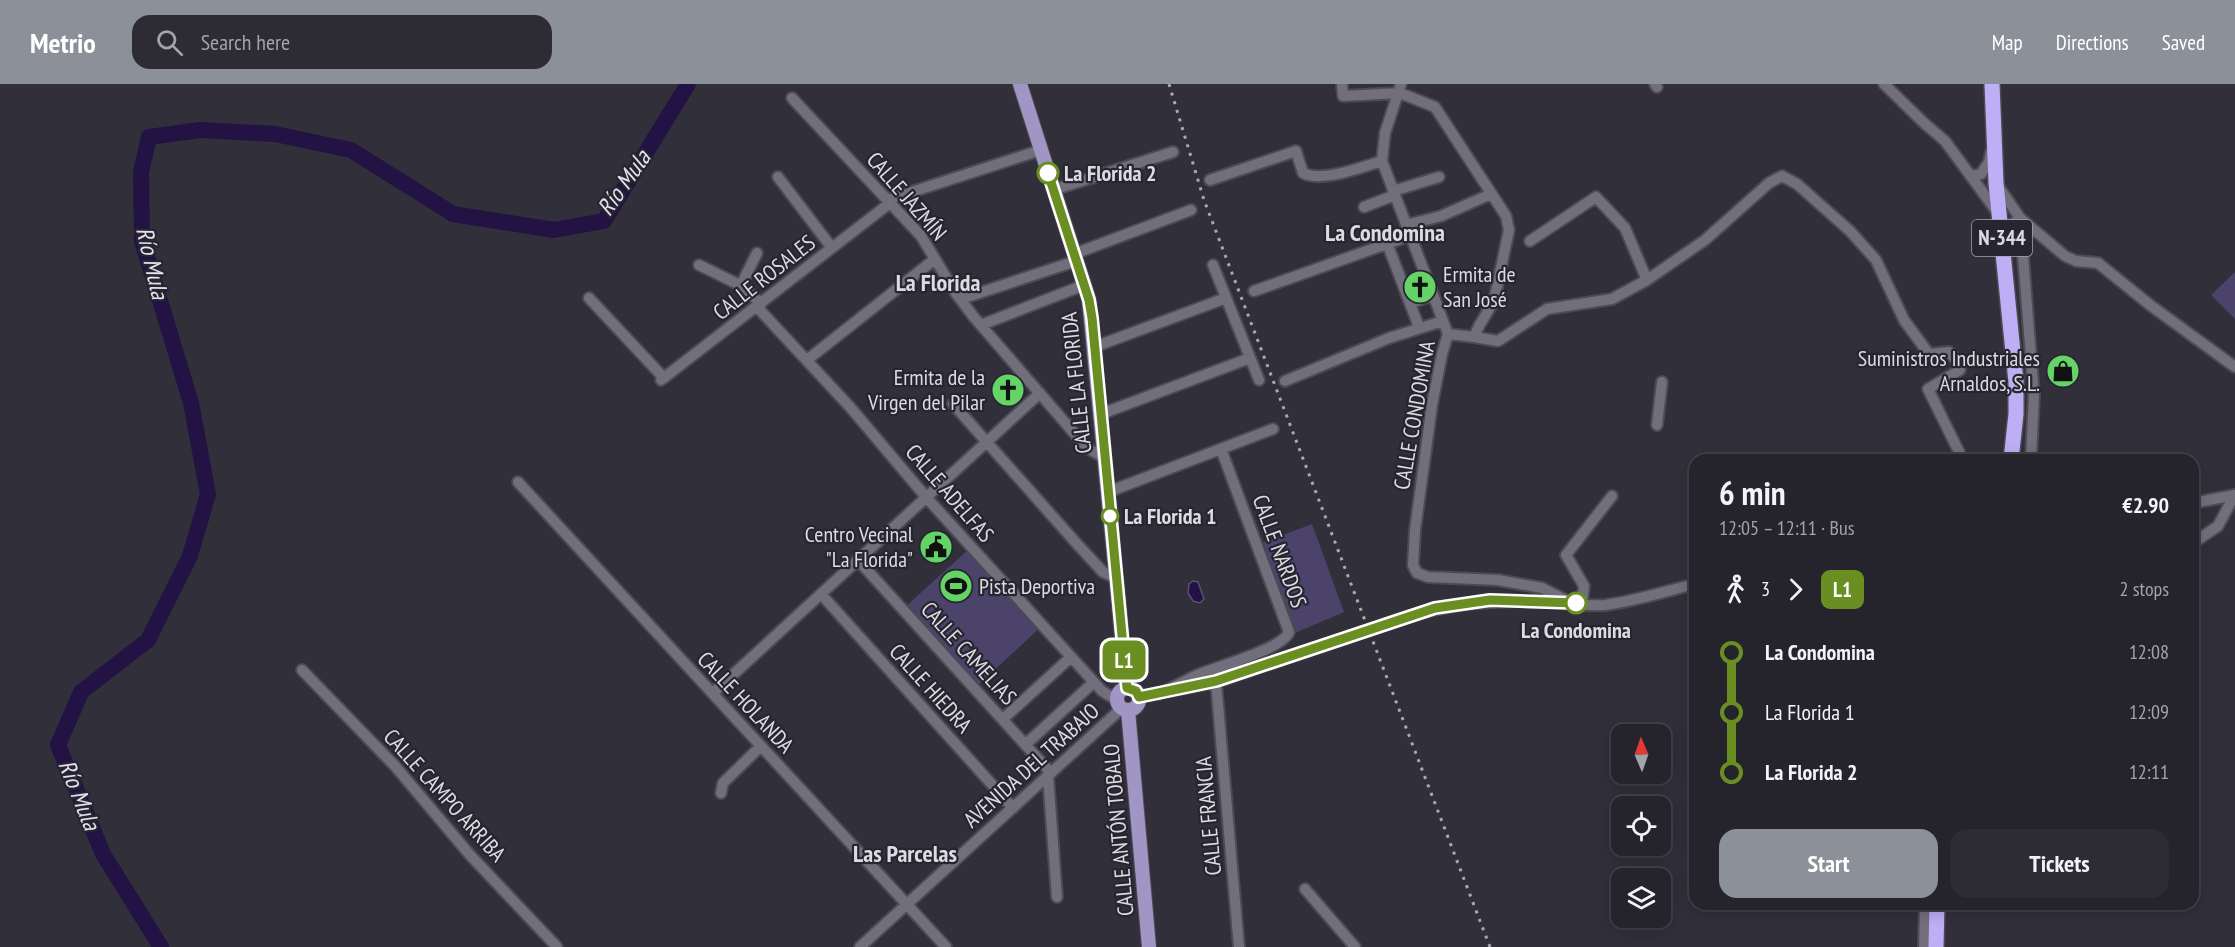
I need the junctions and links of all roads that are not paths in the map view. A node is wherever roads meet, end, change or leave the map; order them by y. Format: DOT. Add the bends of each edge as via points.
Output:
graph roads {
  1 [pos="1020,84"];
  2 [pos="1342,84"];
  3 [pos="1884,84"];
  4 [pos="1992,84"];
  5 [pos="1400,88"];
  6 [pos="792,98"];
  7 [pos="1993,142"];
  8 [pos="1041,150"];
  9 [pos="1173,152"];
  10 [pos="1382,161"];
  11 [pos="1972,176"];
  12 [pos="778,177"];
  13 [pos="1438,177"];
  14 [pos="1210,180"];
  15 [pos="1996,183"];
  16 [pos="1053,190"];
  17 [pos="1394,193"];
  18 [pos="1491,194"];
  19 [pos="888,201"];
  20 [pos="1364,207"];
  21 [pos="1191,210"];
  22 [pos="1999,214"];
  23 [pos="2020,218"];
  24 [pos="1407,230"];
  25 [pos="1530,241"];
  26 [pos="1387,243"];
  27 [pos="832,248"];
  28 [pos="2004,251"];
  29 [pos="757,253"];
  30 [pos="1075,257"];
  31 [pos="935,259"];
  32 [pos="699,265"];
  33 [pos="1213,265"];
  34 [pos="1647,280"];
  35 [pos="741,285"];
  36 [pos="1084,285"];
  37 [pos="1254,291"];
  38 [pos="1433,295"];
  39 [pos="589,298"];
  40 [pos="1226,298"];
  41 [pos="961,299"];
  42 [pos="1410,303"];
  43 [pos="759,306"];
  44 [pos="1443,321"];
  45 [pos="981,325"];
  46 [pos="1419,327"];
  47 [pos="1448,334"];
  48 [pos="1474,337"];
  49 [pos="1094,347"];
  50 [pos="1250,358"];
  51 [pos="807,360"];
  52 [pos="2235,366"];
  53 [pos="1259,380"];
  54 [pos="1285,381"];
  55 [pos="1662,382"];
  56 [pos="1040,393"];
  57 [pos="953,404"];
  58 [pos="1101,414"];
  59 [pos="1657,425"];
  60 [pos="1273,429"];
  61 [pos="987,443"];
  62 [pos="1221,449"];
  63 [pos="1960,454"];
  64 [pos="2012,454"];
  65 [pos="2031,454"];
  66 [pos="1105,458"];
  67 [pos="518,482"];
  68 [pos="1108,492"];
  69 [pos="1612,496"];
  70 [pos="2234,496"];
  71 [pos="926,497"];
  72 [pos="2199,502"];
  73 [pos="2199,539"];
  74 [pos="858,560"];
  75 [pos="1116,578"];
  76 [pos="1689,586"];
  77 [pos="821,594"];
  78 [pos="1569,602"];
  79 [pos="1582,603"];
  80 [pos="1071,657"];
  81 [pos="302,670"];
  82 [pos="1216,681"];
  83 [pos="1094,682"];
  84 [pos="1127,688"];
  85 [pos="712,693"];
  86 [pos="1159,694"];
  87 [pos="1139,697"];
  88 [pos="1122,706"];
  89 [pos="1003,719"];
  90 [pos="1026,744"];
  91 [pos="761,746"];
  92 [pos="1049,774"];
  93 [pos="722,794"];
  94 [pos="1013,808"];
  95 [pos="1305,889"];
  96 [pos="1057,897"];
  97 [pos="907,904"];
  98 [pos="1924,910"];
  99 [pos="1937,910"];
  100 [pos="557,947"];
  101 [pos="860,947"];
  102 [pos="946,947"];
  103 [pos="1149,947"];
  104 [pos="1239,947"];
  105 [pos="1355,947"];
  106 [pos="1924,947"];
  107 [pos="1936,947"];
  1 -- 8 [label="main road, CALLE LA FLORIDA"];
  2 -- 5 [label="street" via="1343,96"];
  3 -- 11 [label="street" via="1945,141"];
  4 -- 7 [label="highway, N-344"];
  5 -- 10 [label="street, CALLE CONDOMINA" via="1384,133"];
  5 -- 18 [label="street" via="1435,107"];
  6 -- 19 [label="street, CALLE JAZMÍN"];
  7 -- 11 [label="street" via="1989,162 1981,174"];
  7 -- 15 [label="highway, N-344"];
  8 -- 16 [label="main road, CALLE LA FLORIDA"];
  8 -- 19 [label="street, CALLE ROSALES"];
  9 -- 16 [label="street"];
  10 -- 14 [label="street" via="1345,172 1310,176 1303,173 1296,151"];
  10 -- 17 [label="street, CALLE CONDOMINA"];
  11 -- 22 [label="street"];
  12 -- 27 [label="street"];
  13 -- 17 [label="street"];
  15 -- 22 [label="highway, N-344"];
  15 -- 23 [label="street"];
  16 -- 30 [label="main road, CALLE LA FLORIDA"];
  17 -- 20 [label="street"];
  17 -- 24 [label="street, CALLE CONDOMINA"];
  18 -- 24 [label="street"];
  18 -- 48 [label="street" via="1506,216 1509,230 1494,302"];
  19 -- 27 [label="street, CALLE ROSALES"];
  19 -- 31 [label="street, CALLE JAZMÍN" via="921,236"];
  21 -- 30 [label="street"];
  22 -- 28 [label="highway, N-344"];
  23 -- 28 [label="street" via="2014,223"];
  23 -- 52 [label="street" via="2065,256 2098,263"];
  23 -- 65 [label="street" via="2034,395"];
  24 -- 26 [label="street"];
  24 -- 38 [label="street, CALLE CONDOMINA"];
  25 -- 34 [label="street" via="1596,197 1625,228"];
  26 -- 37 [label="street"];
  26 -- 42 [label="street"];
  27 -- 43 [label="street, CALLE ROSALES"];
  28 -- 64 [label="highway, N-344" via="2016,382"];
  29 -- 35 [label="street"];
  30 -- 36 [label="main road, CALLE LA FLORIDA"];
  30 -- 41 [label="street"];
  31 -- 41 [label="street, CALLE JAZMÍN"];
  31 -- 51 [label="street"];
  32 -- 35 [label="street, CALLE ADELFAS"];
  33 -- 40 [label="street"];
  34 -- 48 [label="street" via="1611,299 1547,309 1498,341"];
  34 -- 63 [label="street" via="1705,240 1769,183 1782,176 1797,184 1876,260 1904,320 1929,354 1949,352 1960,364 1960,370 1928,389"];
  35 -- 43 [label="street, CALLE ADELFAS"];
  36 -- 45 [label="street"];
  36 -- 49 [label="main road, CALLE LA FLORIDA"];
  38 -- 42 [label="street"];
  38 -- 44 [label="street, CALLE CONDOMINA"];
  39 -- 43 [label="street, CALLE ROSALES" via="663,379"];
  40 -- 49 [label="street"];
  40 -- 50 [label="street"];
  41 -- 45 [label="street, CALLE JAZMÍN"];
  42 -- 46 [label="street"];
  43 -- 51 [label="street, CALLE ADELFAS"];
  44 -- 46 [label="street"];
  44 -- 47 [label="street, CALLE CONDOMINA"];
  45 -- 56 [label="street, CALLE JAZMÍN"];
  46 -- 54 [label="street"];
  47 -- 48 [label="street"];
  47 -- 78 [label="street, CALLE CONDOMINA" via="1432,405 1413,565 1417,573 1428,578 1498,580 1542,588"];
  49 -- 58 [label="main road, CALLE LA FLORIDA"];
  50 -- 53 [label="street"];
  50 -- 58 [label="street"];
  51 -- 71 [label="street, CALLE ADELFAS"];
  55 -- 59 [label="street"];
  56 -- 61 [label="street"];
  56 -- 66 [label="street, CALLE JAZMÍN" via="1087,448"];
  57 -- 61 [label="street"];
  58 -- 66 [label="main road, CALLE LA FLORIDA"];
  60 -- 62 [label="street"];
  61 -- 71 [label="street"];
  61 -- 75 [label="street" via="1097,566"];
  62 -- 68 [label="street"];
  62 -- 86 [label="street, CALLE NARDOS" via="1289,632 1283,641"];
  66 -- 68 [label="main road, CALLE LA FLORIDA"];
  67 -- 85 [label="street, CALLE HOLANDA"];
  68 -- 75 [label="main road, CALLE LA FLORIDA"];
  69 -- 79 [label="street" via="1566,555 1584,586"];
  70 -- 72 [label="street"];
  70 -- 73 [label="street" via="2218,526"];
  71 -- 74 [label="street"];
  71 -- 80 [label="street, CALLE ADELFAS"];
  74 -- 77 [label="street"];
  74 -- 89 [label="street, CALLE CAMELIAS"];
  75 -- 84 [label="main road, CALLE LA FLORIDA"];
  76 -- 79 [label="street" via="1634,600 1603,605"];
  77 -- 85 [label="street"];
  77 -- 94 [label="street, CALLE HIEDRA"];
  78 -- 79 [label="street"];
  78 -- 82 [label="street, bridge" via="1490,600 1435,608"];
  80 -- 83 [label="street, CALLE ADELFAS"];
  80 -- 89 [label="street"];
  81 -- 100 [label="street, CALLE CAMPO ARRIBA" via="395,766"];
  82 -- 86 [label="street"];
  82 -- 104 [label="street, CALLE FRANCIA"];
  83 -- 88 [label="street, CALLE ADELFAS"];
  83 -- 90 [label="street"];
  84 -- 87 [label="main road"];
  84 -- 88 [label="main road" via="1119,692"];
  85 -- 91 [label="street, CALLE HOLANDA"];
  86 -- 87 [label="street"];
  87 -- 88 [label="main road" via="1137,706"];
  88 -- 92 [label="street, AVENIDA DEL TRABAJO"];
  88 -- 103 [label="main road, CALLE ANTÓN TOBALO"];
  89 -- 90 [label="street, CALLE CAMELIAS"];
  90 -- 92 [label="street, CALLE CAMELIAS"];
  91 -- 93 [label="street" via="723,783"];
  91 -- 97 [label="street, CALLE HOLANDA"];
  92 -- 94 [label="street, AVENIDA DEL TRABAJO"];
  92 -- 96 [label="street"];
  94 -- 97 [label="street, AVENIDA DEL TRABAJO"];
  95 -- 105 [label="street"];
  97 -- 101 [label="street, AVENIDA DEL TRABAJO"];
  97 -- 102 [label="street, CALLE HOLANDA"];
  98 -- 106 [label="street"];
  99 -- 107 [label="highway"];
}
